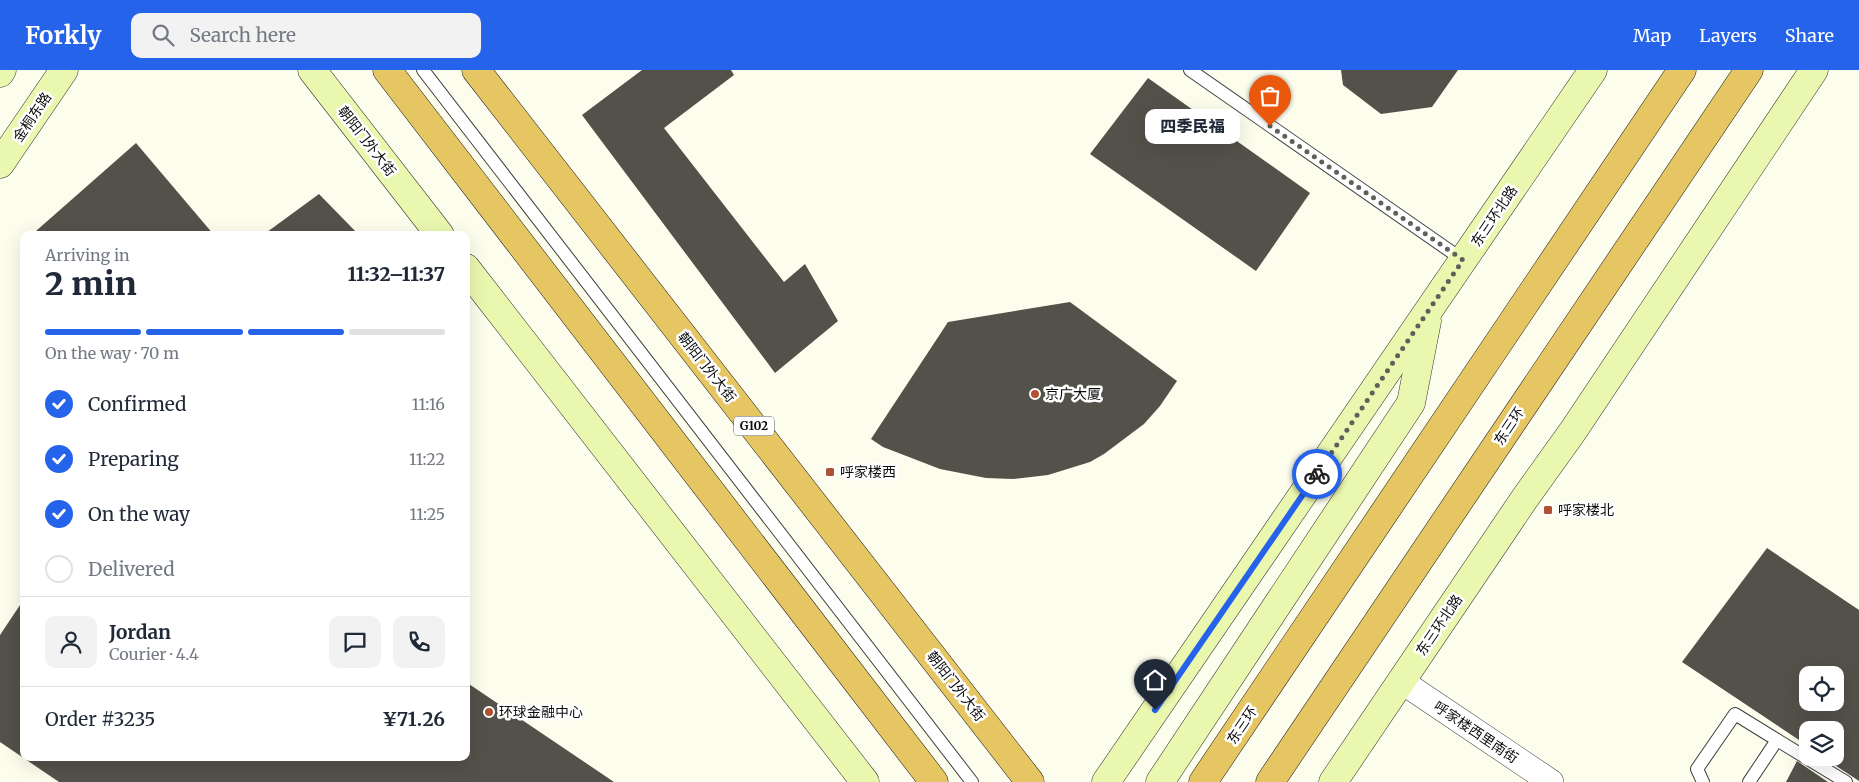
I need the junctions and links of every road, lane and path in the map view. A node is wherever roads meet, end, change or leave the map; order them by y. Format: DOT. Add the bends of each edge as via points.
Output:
graph roads {
  1 [pos="2,70"];
  2 [pos="64,70"];
  3 [pos="312,70"];
  4 [pos="387,70"];
  5 [pos="423,70"];
  6 [pos="476,70"];
  7 [pos="1190,70"];
  8 [pos="1593,70"];
  9 [pos="1682,70"];
  10 [pos="1749,70"];
  11 [pos="1814,70"];
  12 [pos="0,73"];
  13 [pos="0,164"];
  14 [pos="437,231"];
  15 [pos="1463,260"];
  16 [pos="470,273"];
  17 [pos="1429,309"];
  18 [pos="1401,681"];
  19 [pos="1777,740"];
  20 [pos="865,782"];
  21 [pos="934,782"];
  22 [pos="972,782"];
  23 [pos="1030,782"];
  24 [pos="1106,782"];
  25 [pos="1160,782"];
  26 [pos="1203,782"];
  27 [pos="1270,782"];
  28 [pos="1333,782"];
  29 [pos="1550,782"];
  30 [pos="1703,782"];
  31 [pos="1749,782"];
  32 [pos="1846,782"];
  1 -- 12 [label="street"];
  2 -- 13 [label="street, 金桐东路"];
  3 -- 14 [label="street, 朝阳门外大街"];
  4 -- 21 [label="highway"];
  5 -- 22 [label="lane"];
  6 -- 23 [label="highway, 朝阳门外大街 / G102"];
  7 -- 15 [label="lane"];
  8 -- 15 [label="street, 东三环北路"];
  9 -- 26 [label="highway, 东三环"];
  10 -- 27 [label="highway, 东三环"];
  11 -- 18 [label="street, 东三环北路"];
  15 -- 17 [label="street, 东三环北路"];
  16 -- 20 [label="street"];
  17 -- 24 [label="street, 东三环北路"];
  17 -- 25 [label="street" via="1411,403"];
  18 -- 28 [label="street, 东三环北路"];
  18 -- 29 [label="street, 呼家楼西里南街"];
  19 -- 30 [label="lane" via="1735,714 1697,769"];
  19 -- 31 [label="lane"];
  19 -- 32 [label="lane"];
}
